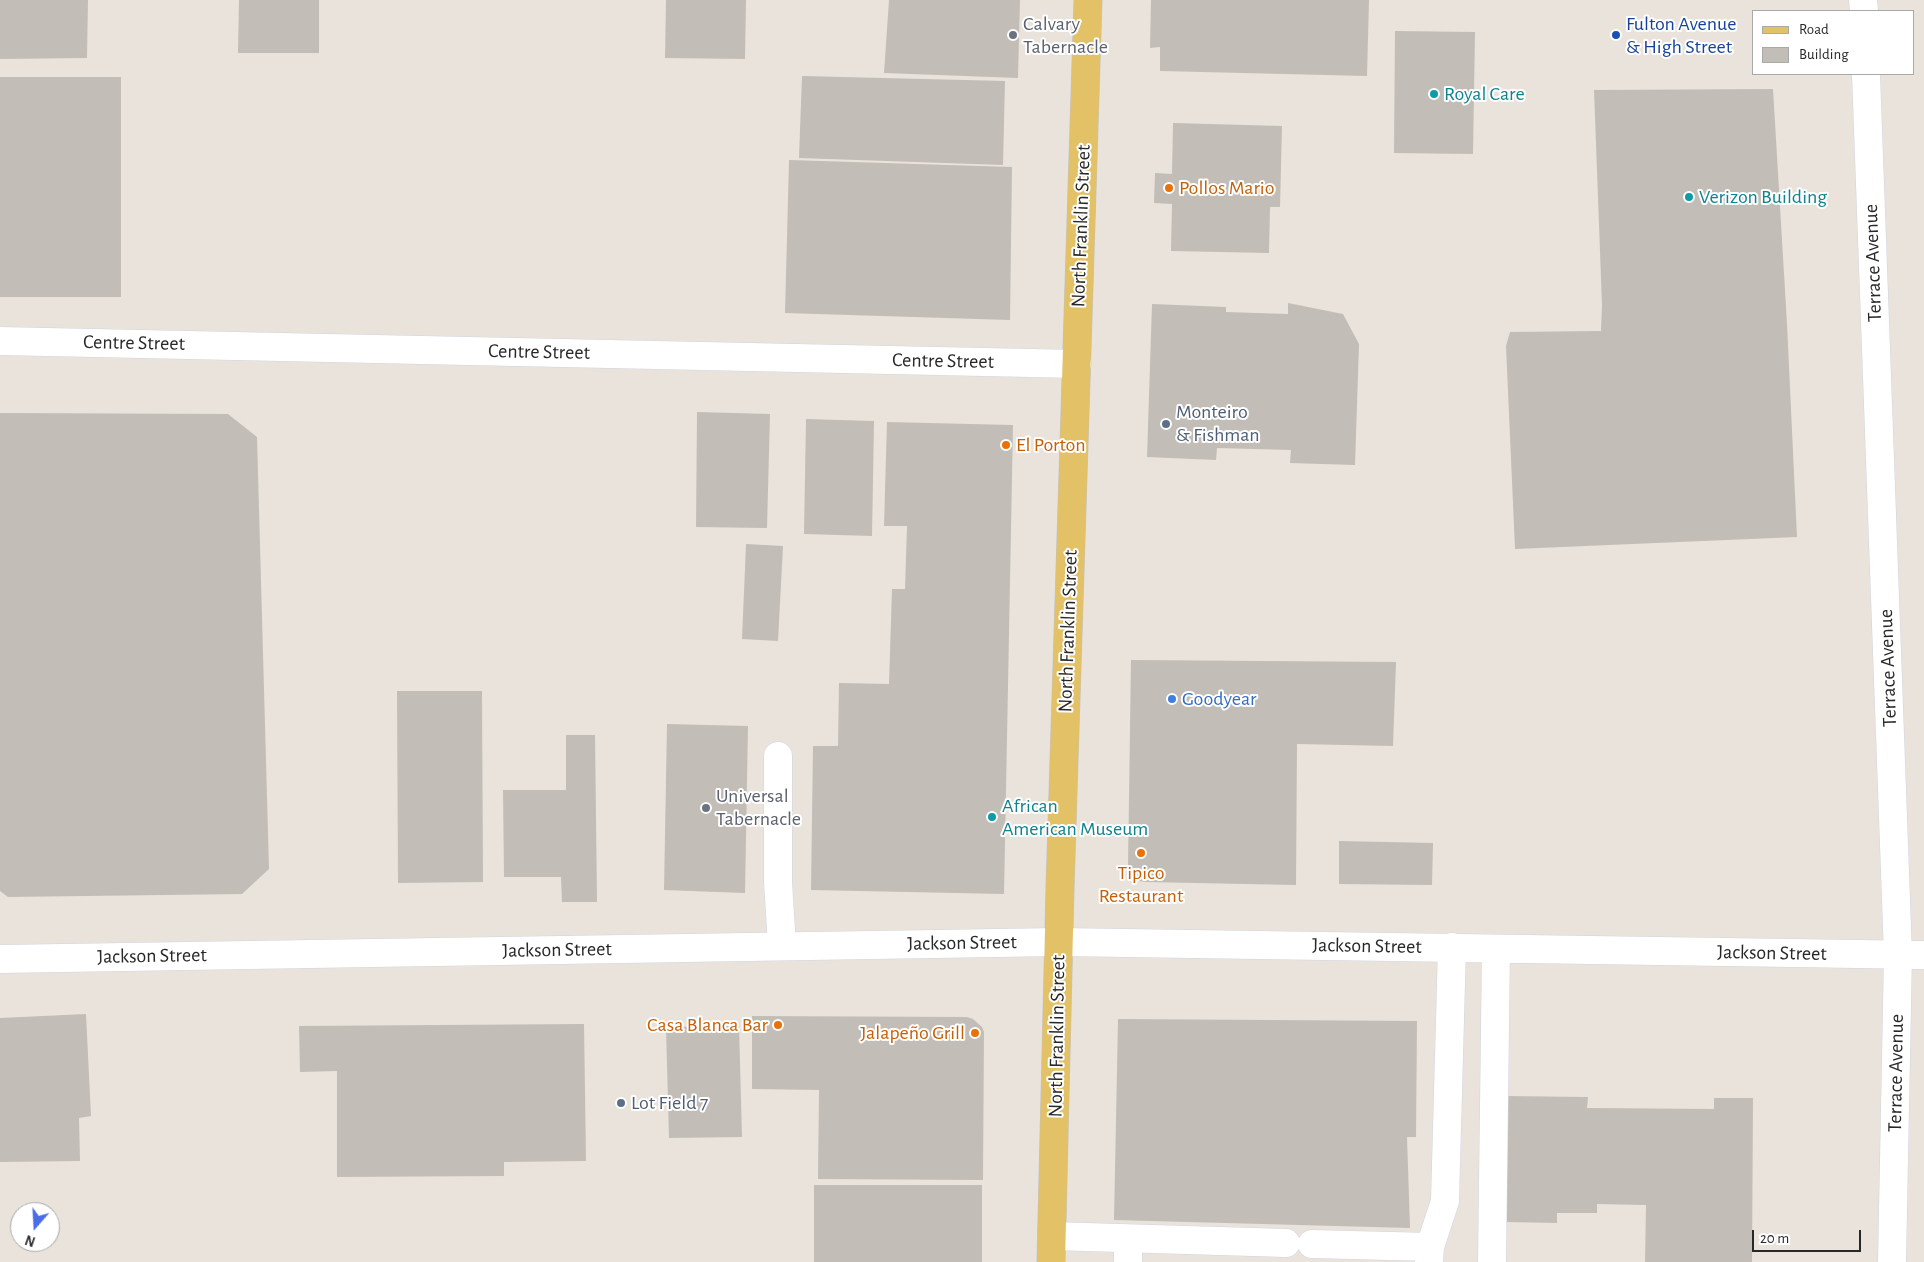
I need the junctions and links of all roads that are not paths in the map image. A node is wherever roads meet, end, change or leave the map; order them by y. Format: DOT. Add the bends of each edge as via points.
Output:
graph roads {
  1 [pos="1088,0"];
  2 [pos="1866,75"];
  3 [pos="0,341"];
  4 [pos="1077,364"];
  5 [pos="778,756"];
  6 [pos="1059,942"];
  7 [pos="782,946"];
  8 [pos="1452,948"];
  9 [pos="1496,948"];
  10 [pos="1911,955"];
  11 [pos="0,959"];
  12 [pos="1052,1249"];
  13 [pos="1128,1251"];
  14 [pos="1430,1255"];
  15 [pos="1492,1262"];
  16 [pos="1892,1262"];
  1 -- 4 [label="main road, North Franklin Street"];
  2 -- 10 [label="street, Terrace Avenue"];
  3 -- 4 [label="street, Centre Street"];
  4 -- 6 [label="main road, North Franklin Street"];
  5 -- 7 [label="street" via="778,882"];
  6 -- 7 [label="street, Jackson Street"];
  6 -- 8 [label="street, Jackson Street"];
  6 -- 12 [label="main road, North Franklin Street"];
  7 -- 11 [label="street, Jackson Street"];
  8 -- 9 [label="street, Jackson Street"];
  8 -- 14 [label="street" via="1445,1201"];
  9 -- 10 [label="street, Jackson Street"];
  9 -- 15 [label="street"];
  10 -- 16 [label="street, Terrace Avenue"];
  12 -- 13 [label="street"];
  13 -- 14 [label="street" via="1299,1243"];
}
